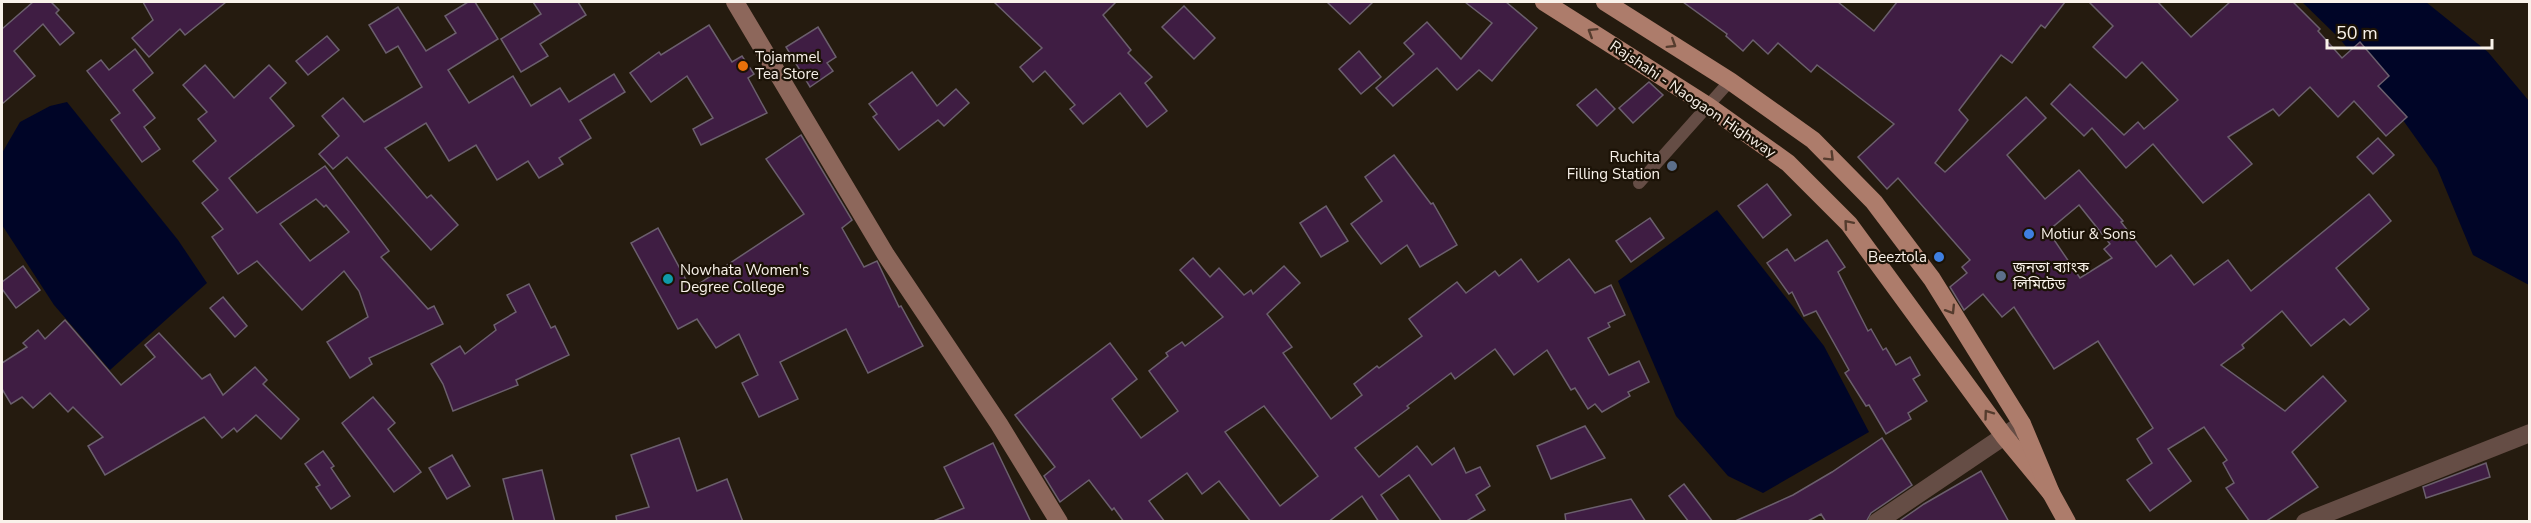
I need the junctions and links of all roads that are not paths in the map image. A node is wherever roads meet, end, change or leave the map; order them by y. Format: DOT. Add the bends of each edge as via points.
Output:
graph roads {
  1 [pos="735,2"];
  2 [pos="1544,2"];
  3 [pos="1605,2"];
  4 [pos="1730,81"];
  5 [pos="1708,106"];
  6 [pos="1639,183"];
  7 [pos="2022,424"];
  8 [pos="2529,434"];
  9 [pos="2004,436"];
  10 [pos="2051,493"];
  11 [pos="1059,522"];
  12 [pos="1877,522"];
  13 [pos="2067,522"];
  14 [pos="2305,522"];
  1 -- 11 [label="street" via="886,255"];
  5 -- 2 [label="main road, Rajshahi - Naogaon Highway, one-way"];
  3 -- 4 [label="main road, Rajshahi - Naogaon Highway, one-way"];
  4 -- 5 [label="lane"];
  4 -- 7 [label="main road, Rajshahi - Naogaon Highway, one-way" via="1813,140 1874,202 1932,279"];
  5 -- 6 [label="lane"];
  9 -- 5 [label="main road, Rajshahi - Naogaon Highway, one-way" via="1850,224 1788,163"];
  7 -- 9 [label="street"];
  7 -- 10 [label="main road, Rajshahi - Naogaon Highway"];
  8 -- 14 [label="street"];
  9 -- 10 [label="main road, Rajshahi - Naogaon Highway"];
  9 -- 12 [label="street"];
  10 -- 13 [label="main road, Rajshahi - Naogaon Highway"];
}
